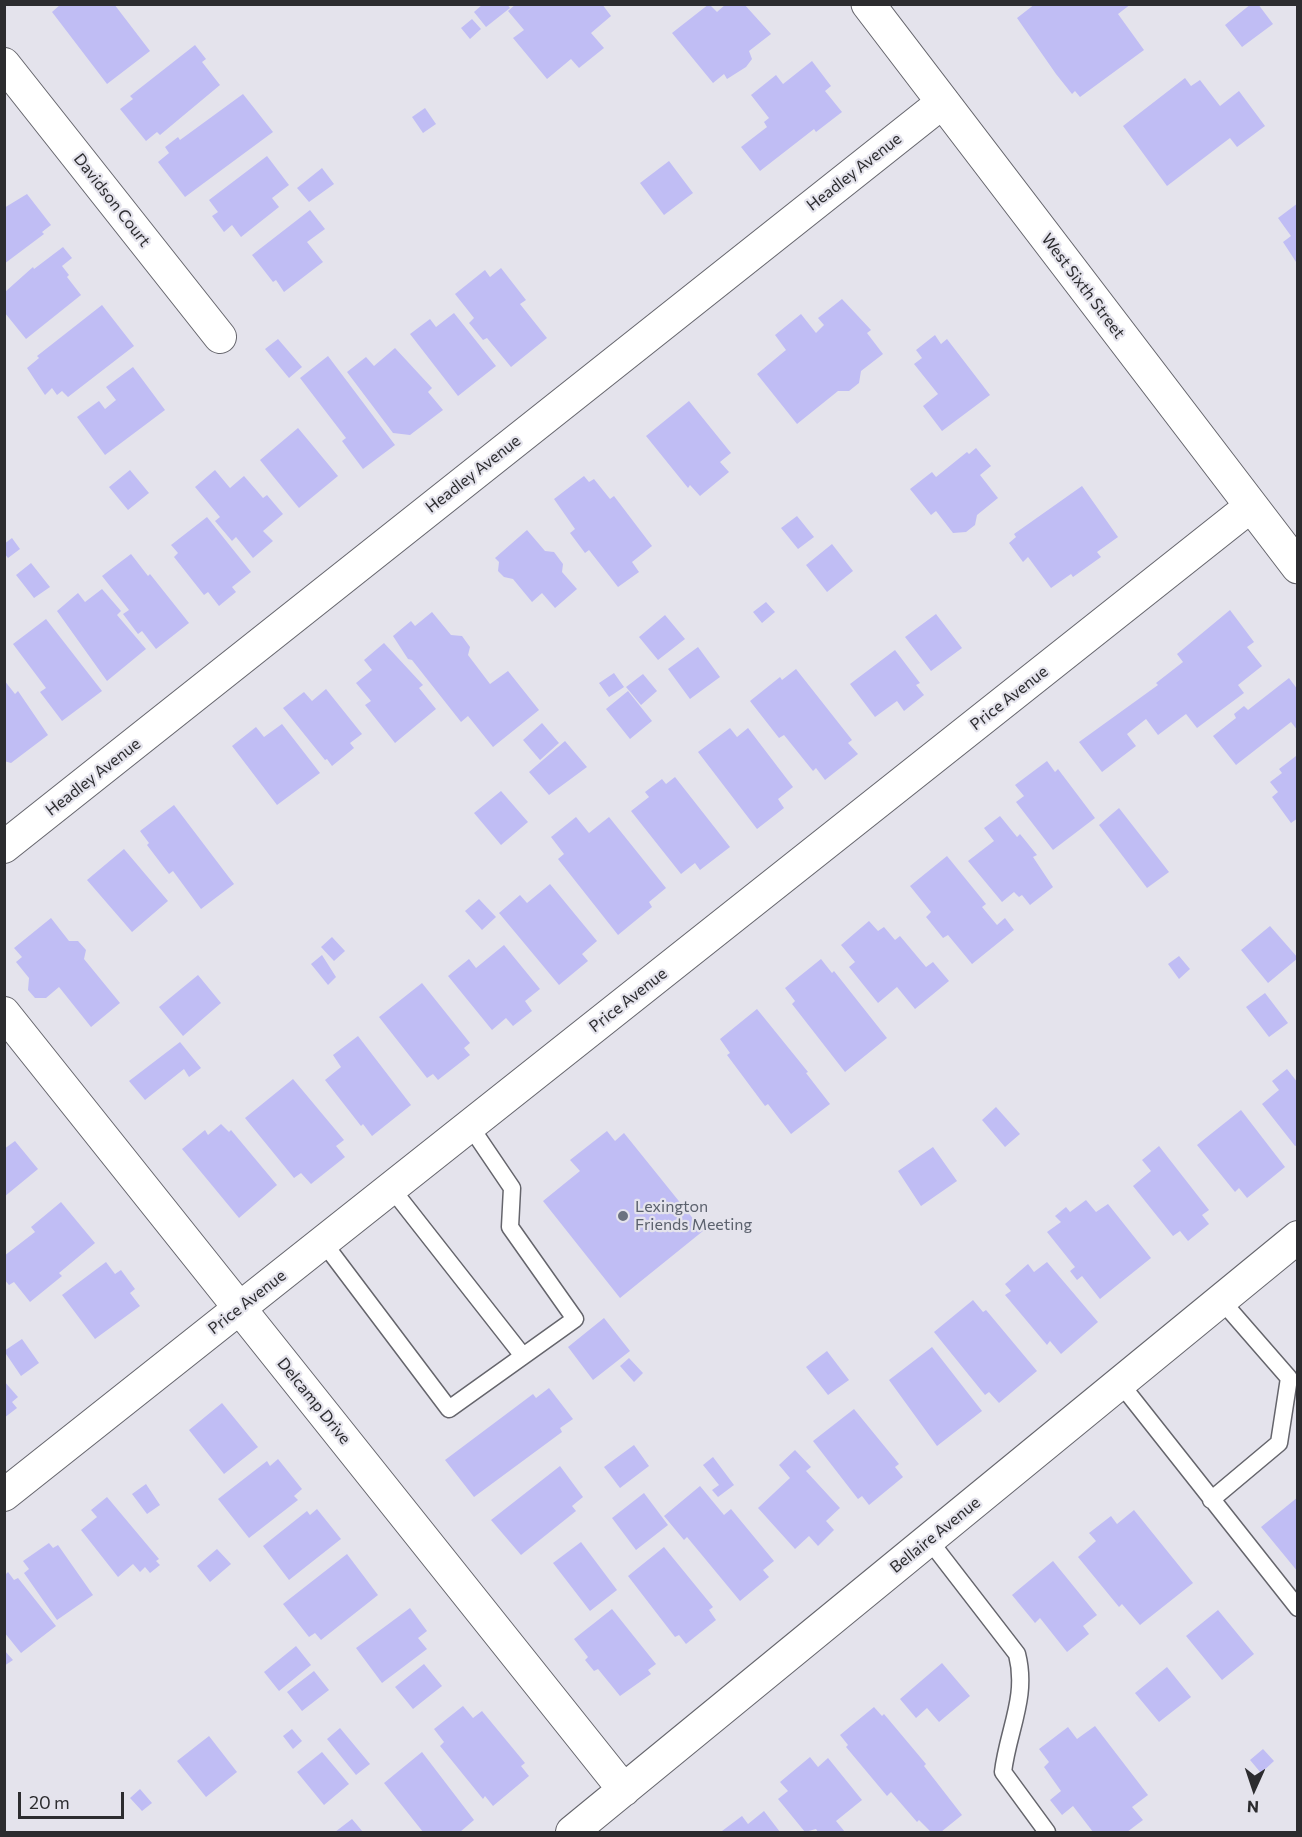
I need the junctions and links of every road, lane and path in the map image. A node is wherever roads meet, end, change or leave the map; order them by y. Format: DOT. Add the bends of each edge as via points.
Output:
graph roads {
  1 [pos="868,4"];
  2 [pos="4,64"];
  3 [pos="943,102"];
  4 [pos="220,337"];
  5 [pos="1251,506"];
  6 [pos="1298,567"];
  7 [pos="4,847"];
  8 [pos="4,1013"];
  9 [pos="470,1126"];
  10 [pos="392,1188"];
  11 [pos="1298,1237"];
  12 [pos="323,1242"];
  13 [pos="1221,1300"];
  14 [pos="240,1308"];
  15 [pos="523,1356"];
  16 [pos="1120,1383"];
  17 [pos="4,1495"];
  18 [pos="1211,1500"];
  19 [pos="929,1540"];
  20 [pos="1298,1608"];
  21 [pos="624,1790"];
  22 [pos="572,1833"];
  23 [pos="1047,1833"];
  1 -- 3 [label="street, West Sixth Street"];
  2 -- 4 [label="street, Davidson Court"];
  3 -- 5 [label="street, West Sixth Street"];
  3 -- 7 [label="street, Headley Avenue"];
  5 -- 6 [label="street, West Sixth Street"];
  5 -- 9 [label="street, Price Avenue"];
  8 -- 14 [label="street, Delcamp Drive"];
  9 -- 10 [label="street, Price Avenue"];
  9 -- 15 [label="lane" via="512,1188 510,1227 575,1319"];
  10 -- 12 [label="street, Price Avenue"];
  10 -- 15 [label="lane"];
  11 -- 13 [label="street, Bellaire Avenue"];
  12 -- 14 [label="street, Price Avenue"];
  12 -- 15 [label="lane" via="449,1409"];
  13 -- 16 [label="street, Bellaire Avenue"];
  13 -- 18 [label="lane" via="1289,1378 1279,1443"];
  14 -- 17 [label="street, Price Avenue"];
  14 -- 21 [label="street, Delcamp Drive"];
  16 -- 18 [label="lane"];
  16 -- 19 [label="street, Bellaire Avenue"];
  18 -- 20 [label="lane"];
  19 -- 21 [label="street, Bellaire Avenue"];
  19 -- 23 [label="lane" via="1017,1654 1022,1675 1020,1701 1003,1772"];
  21 -- 22 [label="street, Bellaire Avenue"];
}
